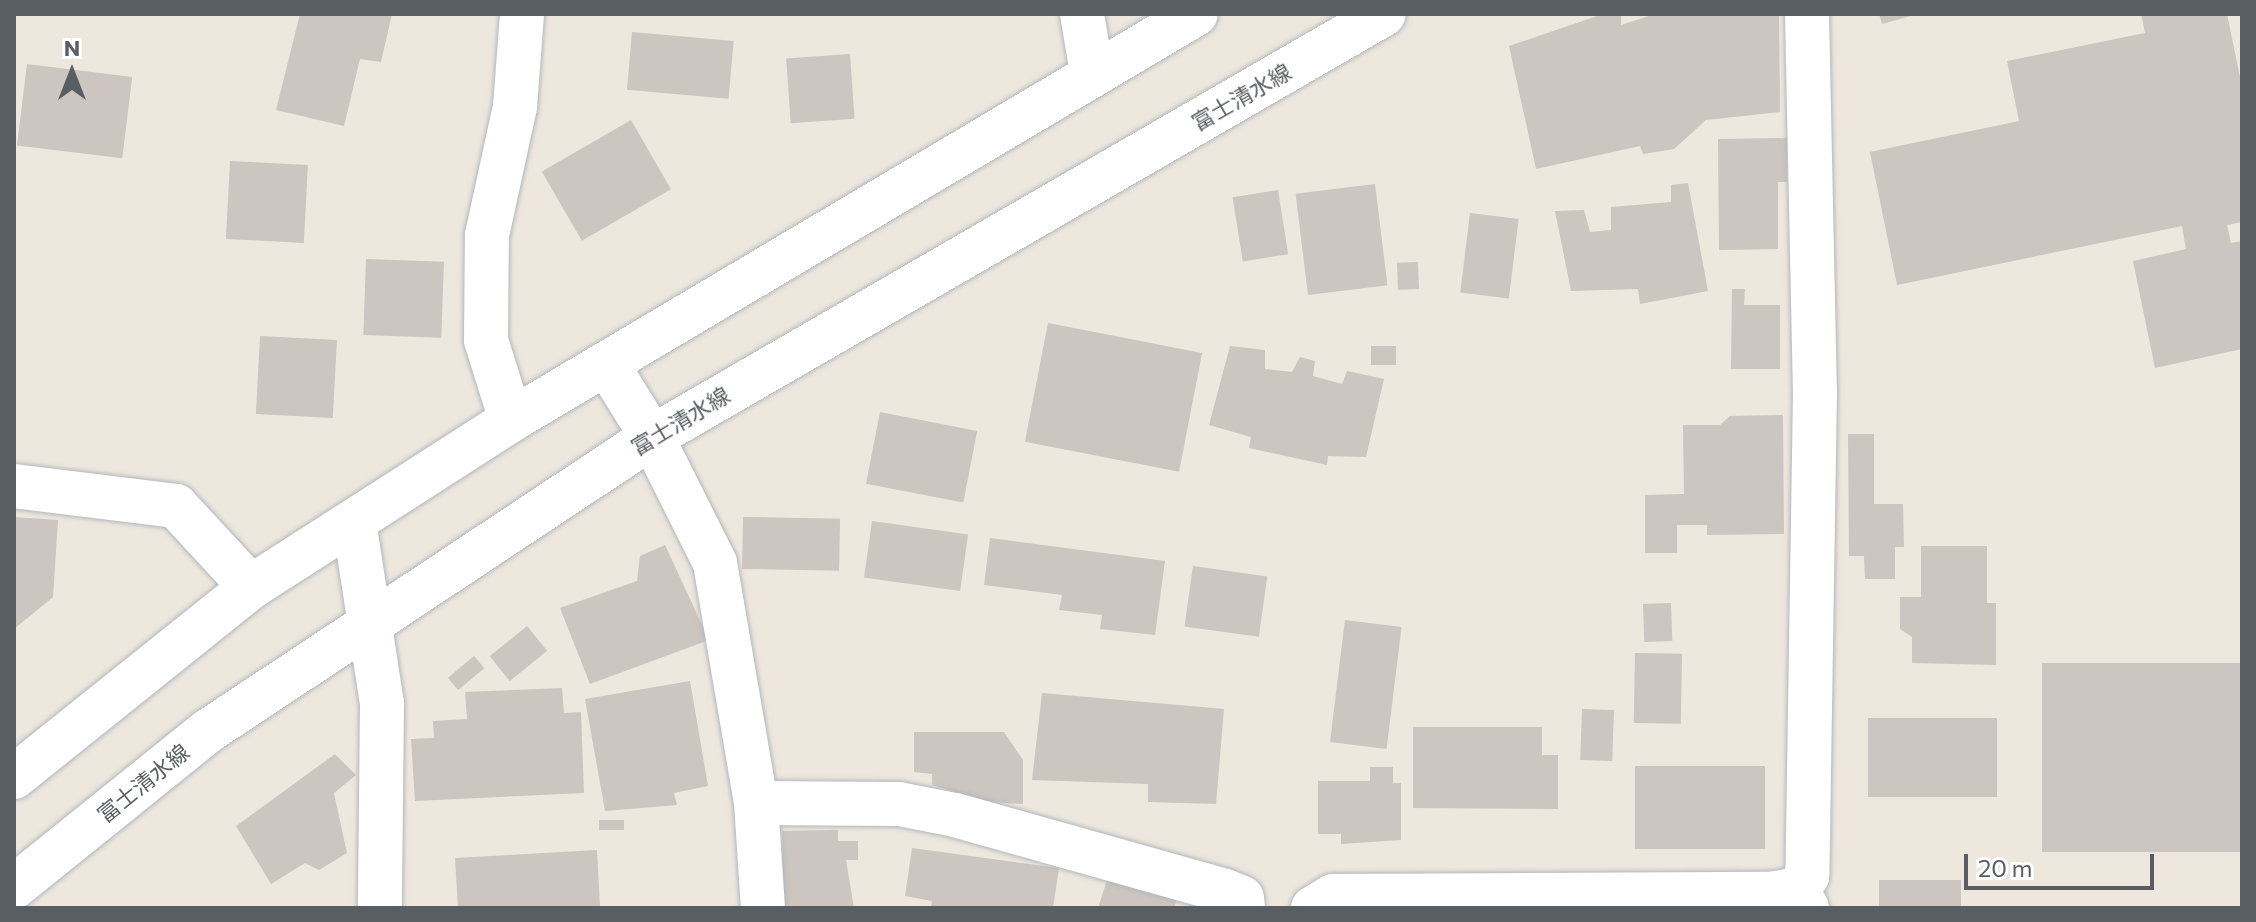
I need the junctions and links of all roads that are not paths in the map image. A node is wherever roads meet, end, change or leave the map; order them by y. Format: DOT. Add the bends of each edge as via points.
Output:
graph roads {
  1 [pos="522,14"];
  2 [pos="1082,14"];
  3 [pos="1196,14"];
  4 [pos="1384,14"];
  5 [pos="1807,14"];
  6 [pos="1092,73"];
  7 [pos="608,366"];
  8 [pos="511,420"];
  9 [pos="652,437"];
  10 [pos="14,486"];
  11 [pos="354,521"];
  12 [pos="251,587"];
  13 [pos="371,619"];
  14 [pos="14,777"];
  15 [pos="756,803"];
  16 [pos="14,887"];
  17 [pos="1802,898"];
  18 [pos="380,908"];
  19 [pos="763,908"];
  20 [pos="1243,908"];
  21 [pos="1313,908"];
  1 -- 8 [label="street" via="515,107 487,235 486,340"];
  2 -- 6 [label="street"];
  3 -- 6 [label="street"];
  4 -- 9 [label="street, 富士清水線"];
  5 -- 17 [label="street" via="1815,391 1807,876"];
  6 -- 7 [label="street"];
  7 -- 8 [label="street"];
  7 -- 9 [label="street"];
  8 -- 11 [label="street"];
  9 -- 13 [label="street, 富士清水線"];
  9 -- 15 [label="street" via="715,563"];
  10 -- 12 [label="street" via="176,506"];
  11 -- 12 [label="street"];
  11 -- 13 [label="street"];
  12 -- 14 [label="street"];
  13 -- 16 [label="street, 富士清水線" via="208,731"];
  13 -- 18 [label="street" via="382,703"];
  15 -- 19 [label="street"];
  15 -- 20 [label="street" via="899,804 955,815 1225,891 1242,898"];
  17 -- 21 [label="street" via="1333,896"];
}
